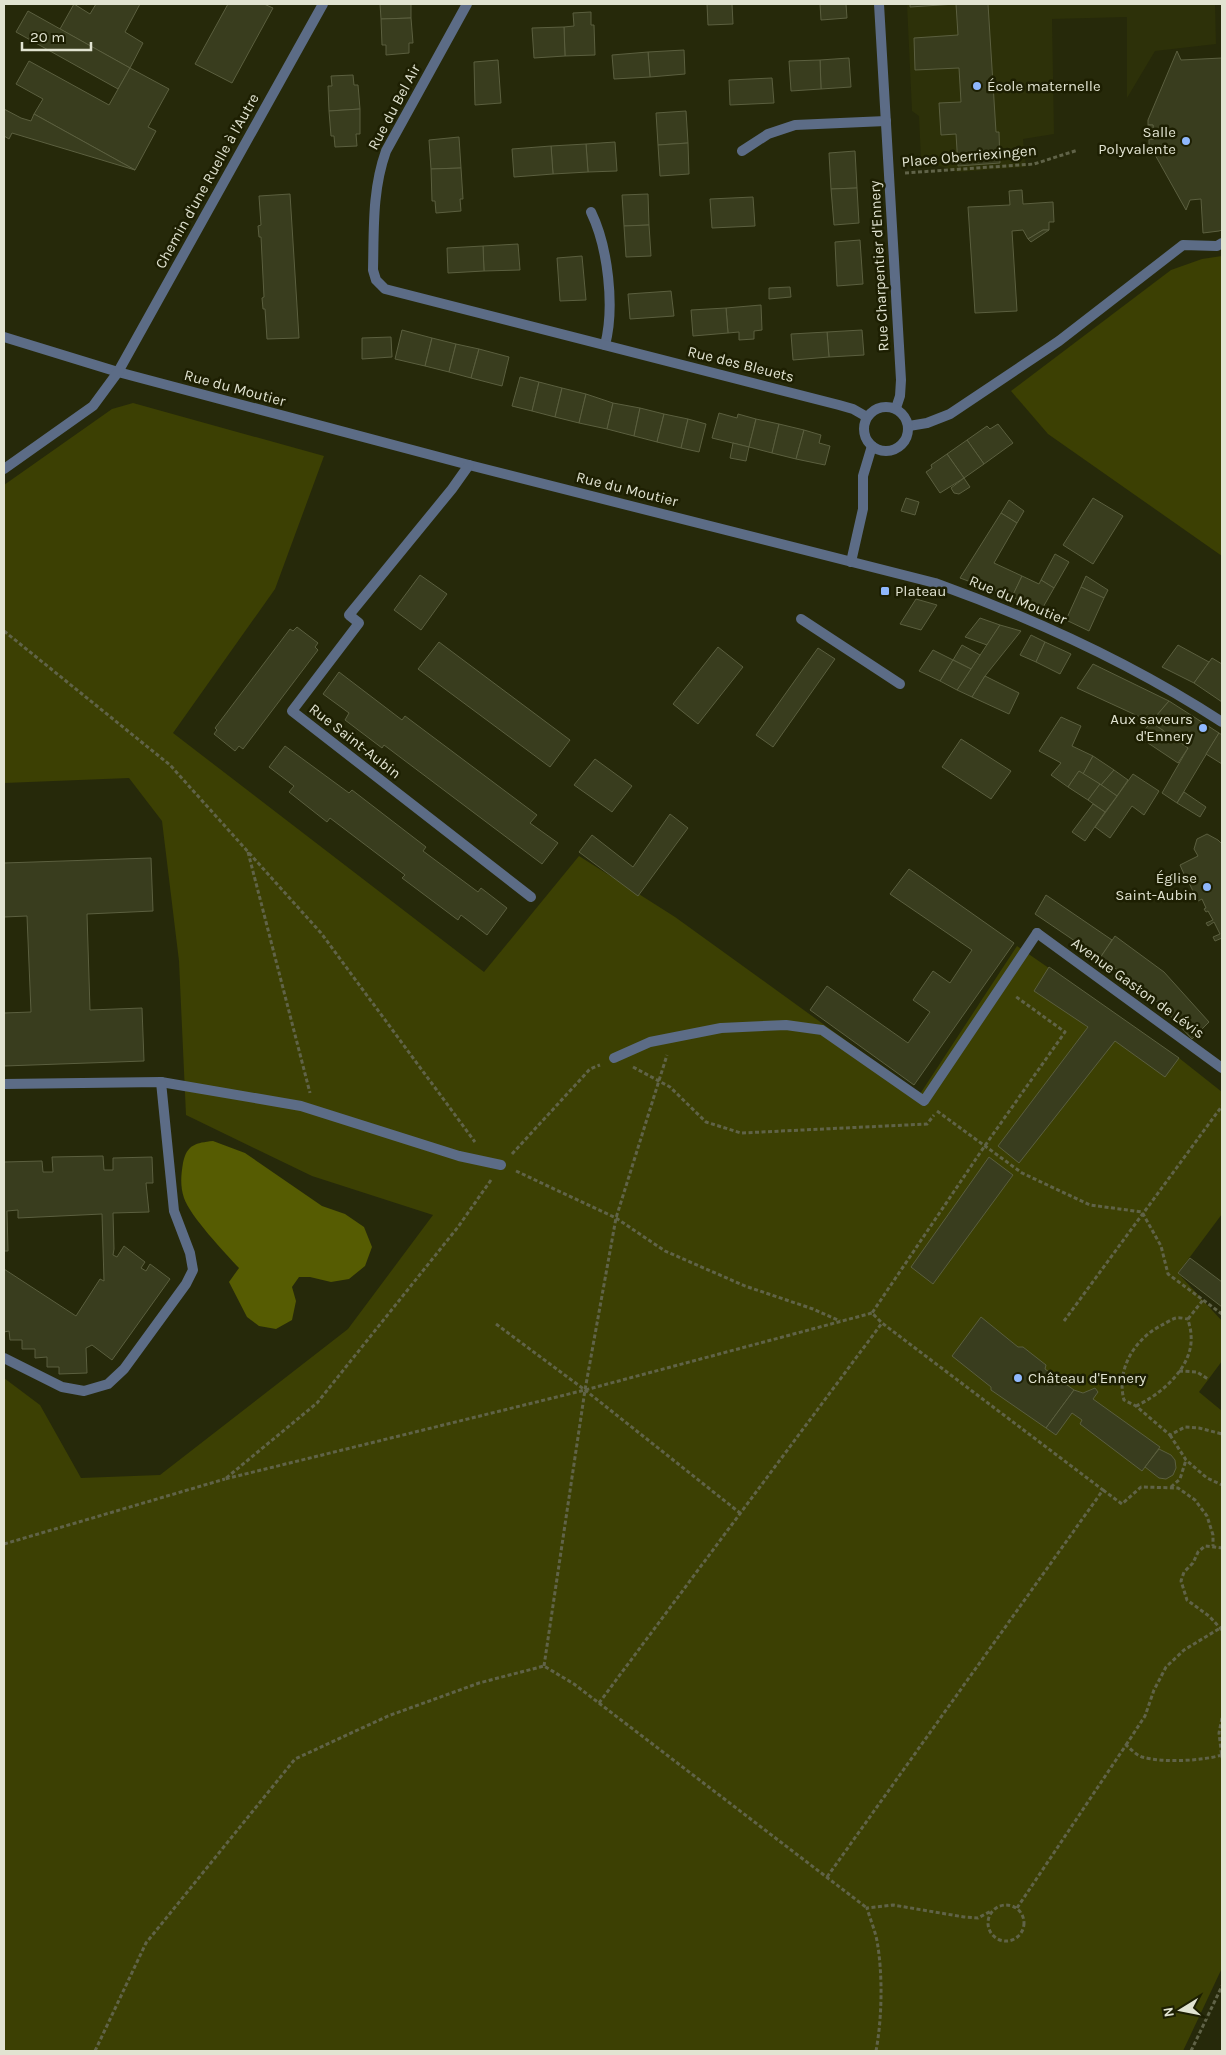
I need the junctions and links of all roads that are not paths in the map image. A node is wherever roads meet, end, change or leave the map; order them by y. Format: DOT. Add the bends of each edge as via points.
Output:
graph roads {
  1 [pos="323,4"];
  2 [pos="467,4"];
  3 [pos="879,4"];
  4 [pos="886,121"];
  5 [pos="742,151"];
  6 [pos="591,212"];
  7 [pos="1222,243"];
  8 [pos="385,289"];
  9 [pos="4,337"];
  10 [pos="605,345"];
  11 [pos="118,372"];
  12 [pos="896,408"];
  13 [pos="867,418"];
  14 [pos="909,426"];
  15 [pos="872,446"];
  16 [pos="469,465"];
  17 [pos="4,469"];
  18 [pos="851,562"];
  19 [pos="801,618"];
  20 [pos="900,684"];
  21 [pos="1222,722"];
  22 [pos="531,897"];
  23 [pos="614,1058"];
  24 [pos="1222,1068"];
  25 [pos="161,1082"];
  26 [pos="4,1084"];
  27 [pos="502,1165"];
  28 [pos="4,1358"];
  1 -- 11 [label="street, Chemin d'une Ruelle à l'Autre"];
  2 -- 8 [label="street, Rue du Bel Air" via="386,151 379,172 375,193 373,270 376,280"];
  3 -- 4 [label="street, Rue Charpentier d'Ennery"];
  4 -- 5 [label="street" via="795,125 768,134"];
  4 -- 12 [label="street, Rue Charpentier d'Ennery" via="901,380"];
  6 -- 10 [label="street" via="599,228 606,263 610,329"];
  7 -- 14 [label="street" via="1217,246 1183,245 1059,341 958,409 934,421"];
  8 -- 10 [label="street, Rue des Bleuets"];
  9 -- 11 [label="street, Rue du Moutier"];
  10 -- 13 [label="street, Rue des Bleuets" via="839,405"];
  11 -- 16 [label="street, Rue du Moutier"];
  11 -- 17 [label="street, Chemin d'une Ruelle à l'Autre" via="93,406"];
  12 -- 13 [label="street" via="878,408"];
  12 -- 14 [label="street"];
  13 -- 15 [label="street" via="864,429"];
  14 -- 15 [label="street" via="907,438 900,447 884,451"];
  15 -- 18 [label="street" via="863,476 863,509"];
  16 -- 18 [label="street, Rue du Moutier"];
  16 -- 22 [label="street, Rue Saint-Aubin" via="349,615 359,623 292,711"];
  18 -- 21 [label="street, Rue du Moutier" via="935,583 1042,624 1145,676"];
  19 -- 20 [label="street"];
  23 -- 24 [label="street, Avenue Gaston de Lévis" via="650,1042 730,1028 786,1025 822,1030 924,1101 1037,933"];
  25 -- 26 [label="street"];
  25 -- 27 [label="street" via="301,1106 459,1156"];
  25 -- 28 [label="street" via="174,1211 190,1253 192,1270 186,1284 124,1369 108,1384 84,1391 62,1387"];
}
